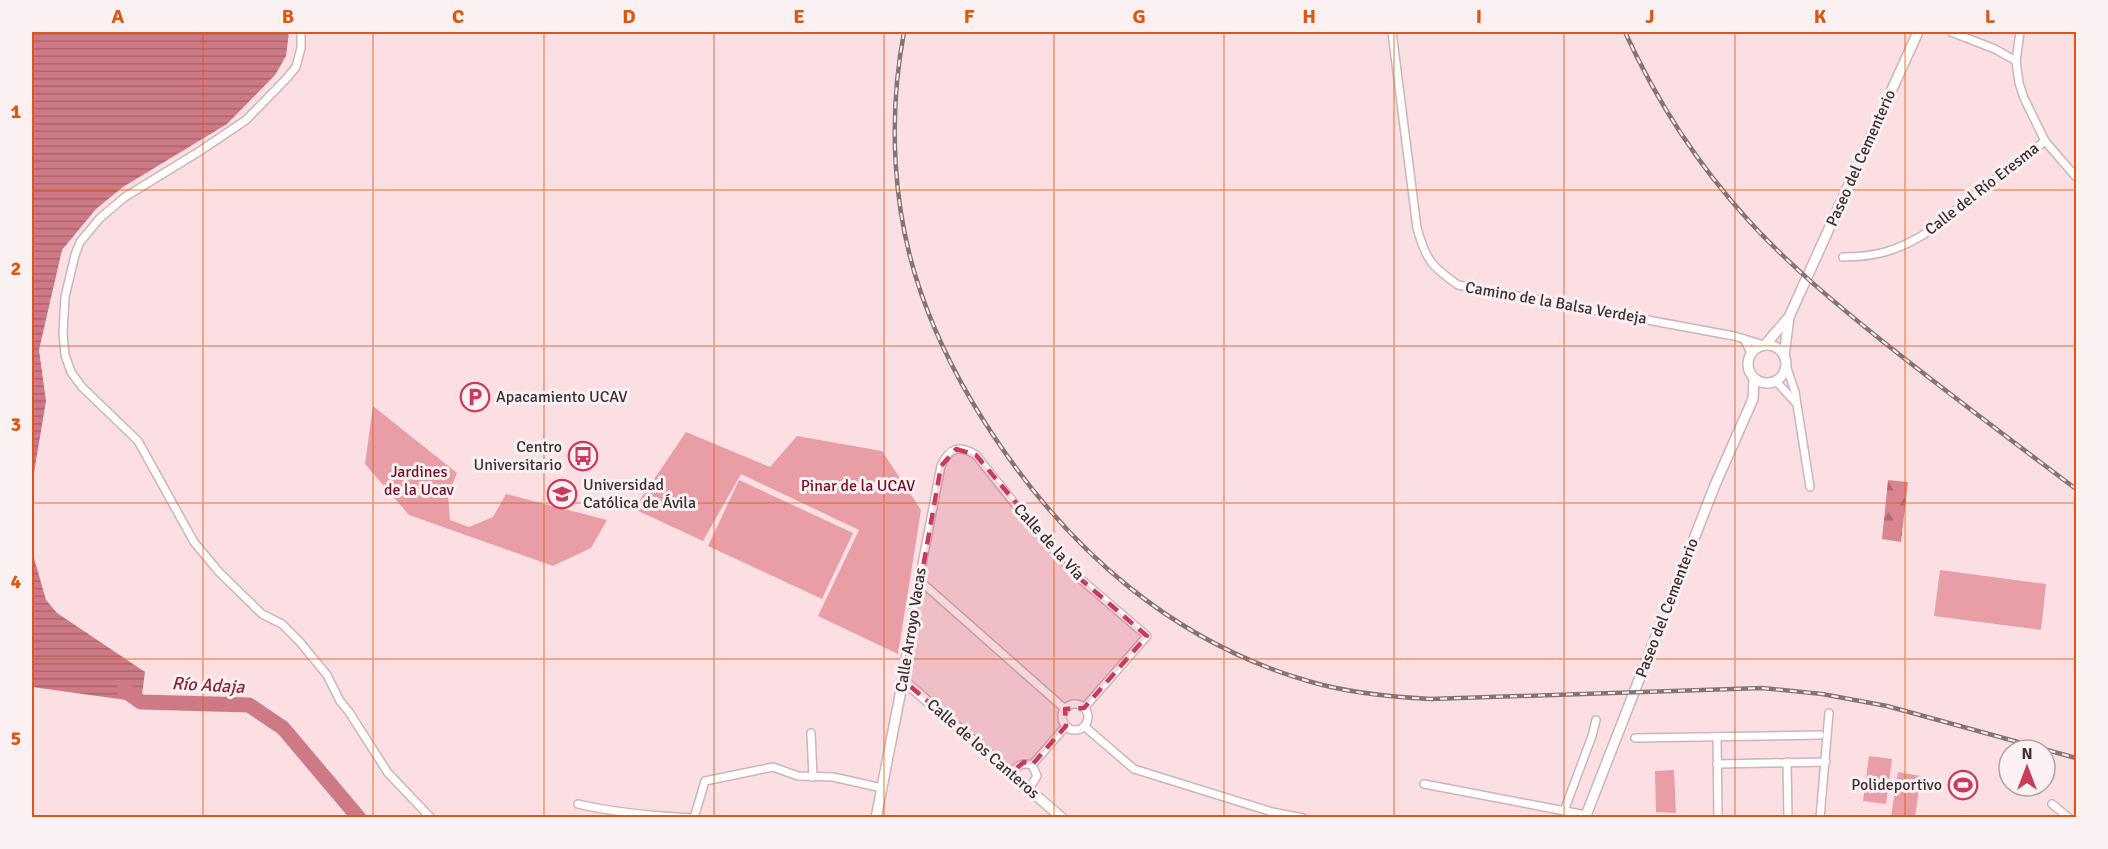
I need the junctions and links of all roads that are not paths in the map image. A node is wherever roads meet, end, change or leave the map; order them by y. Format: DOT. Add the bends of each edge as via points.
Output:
graph roads {
  1 [pos="301,32"];
  2 [pos="1392,32"];
  3 [pos="1918,32"];
  4 [pos="1951,32"];
  5 [pos="2020,32"];
  6 [pos="2016,61"];
  7 [pos="2045,141"];
  8 [pos="2076,177"];
  9 [pos="1843,257"];
  10 [pos="1789,317"];
  11 [pos="1744,339"];
  12 [pos="1765,345"];
  13 [pos="1751,353"];
  14 [pos="1785,361"];
  15 [pos="1754,378"];
  16 [pos="1772,382"];
  17 [pos="1753,399"];
  18 [pos="1797,405"];
  19 [pos="956,449"];
  20 [pos="1810,487"];
  21 [pos="919,580"];
  22 [pos="903,680"];
  23 [pos="1083,708"];
  24 [pos="1065,709"];
  25 [pos="1830,713"];
  26 [pos="1596,720"];
  27 [pos="1066,726"];
  28 [pos="1084,726"];
  29 [pos="811,733"];
  30 [pos="1820,735"];
  31 [pos="1717,737"];
  32 [pos="1635,738"];
  33 [pos="1787,762"];
  34 [pos="1826,762"];
  35 [pos="1718,764"];
  36 [pos="1032,765"];
  37 [pos="1011,773"];
  38 [pos="813,777"];
  39 [pos="1424,784"];
  40 [pos="882,788"];
  41 [pos="1029,789"];
  42 [pos="578,804"];
  43 [pos="2052,804"];
  44 [pos="1564,811"];
  45 [pos="1585,816"];
  46 [pos="431,818"];
  47 [pos="693,818"];
  48 [pos="876,818"];
  49 [pos="1062,818"];
  50 [pos="1304,818"];
  51 [pos="1718,818"];
  52 [pos="1788,818"];
  53 [pos="1820,818"];
  54 [pos="2068,818"];
  1 -- 46 [label="street" via="296,67 246,120 125,197 80,242 65,297 66,355 71,372 82,387 138,441 194,542 262,614 282,624 327,675 388,773"];
  2 -- 11 [label="street, Camino de la Balsa Verdeja" via="1417,228 1435,269 1458,285"];
  3 -- 10 [label="main road, Paseo del Cementerio"];
  4 -- 6 [label="street"];
  5 -- 6 [label="street, Calle del Río Eresma"];
  6 -- 7 [label="street, Calle del Río Eresma" via="2024,98"];
  7 -- 8 [label="street"];
  7 -- 9 [label="street, Calle del Río Eresma" via="1923,236 1892,252"];
  10 -- 12 [label="main road, Paseo del Cementerio"];
  10 -- 14 [label="main road, Paseo del Cementerio"];
  11 -- 12 [label="street, Camino de la Balsa Verdeja"];
  11 -- 13 [label="street"];
  12 -- 13 [label="main road"];
  12 -- 14 [label="main road" via="1776,348"];
  13 -- 15 [label="main road" via="1748,366"];
  14 -- 16 [label="main road" via="1784,372"];
  14 -- 18 [label="street"];
  15 -- 16 [label="main road"];
  15 -- 17 [label="main road, Paseo del Cementerio"];
  16 -- 17 [label="main road, Paseo del Cementerio"];
  16 -- 18 [label="street" via="1784,387"];
  17 -- 45 [label="main road, Paseo del Cementerio" via="1714,485"];
  18 -- 20 [label="street"];
  19 -- 21 [label="street, Calle Arroyo Vacas" via="946,455 941,466"];
  19 -- 23 [label="street, Calle de la Vía" via="976,455 1077,576 1147,636"];
  21 -- 22 [label="street, Calle Arroyo Vacas"];
  21 -- 24 [label="street"];
  22 -- 37 [label="main road, Calle de los Canteros"];
  22 -- 40 [label="main road, Calle Arroyo Vacas"];
  23 -- 24 [label="street" via="1072,705"];
  23 -- 28 [label="street" via="1088,718"];
  24 -- 27 [label="street" via="1062,719"];
  25 -- 34 [label="street"];
  26 -- 44 [label="street"];
  27 -- 28 [label="street" via="1073,730"];
  27 -- 36 [label="street"];
  28 -- 50 [label="street" via="1134,769 1272,812"];
  29 -- 38 [label="street"];
  30 -- 31 [label="street"];
  31 -- 32 [label="street"];
  31 -- 35 [label="street"];
  33 -- 34 [label="street"];
  33 -- 35 [label="street"];
  33 -- 52 [label="street"];
  34 -- 53 [label="street"];
  35 -- 51 [label="street"];
  36 -- 37 [label="street" via="1021,764"];
  36 -- 41 [label="street" via="1037,776"];
  37 -- 41 [label="main road, Calle de los Canteros"];
  38 -- 40 [label="street" via="833,777"];
  38 -- 47 [label="street" via="773,767 705,781"];
  39 -- 44 [label="street"];
  40 -- 48 [label="main road, Calle Arroyo Vacas"];
  41 -- 49 [label="main road, Calle de los Canteros"];
  42 -- 47 [label="street" via="601,810"];
  43 -- 54 [label="street"];
  44 -- 45 [label="street"];
}
